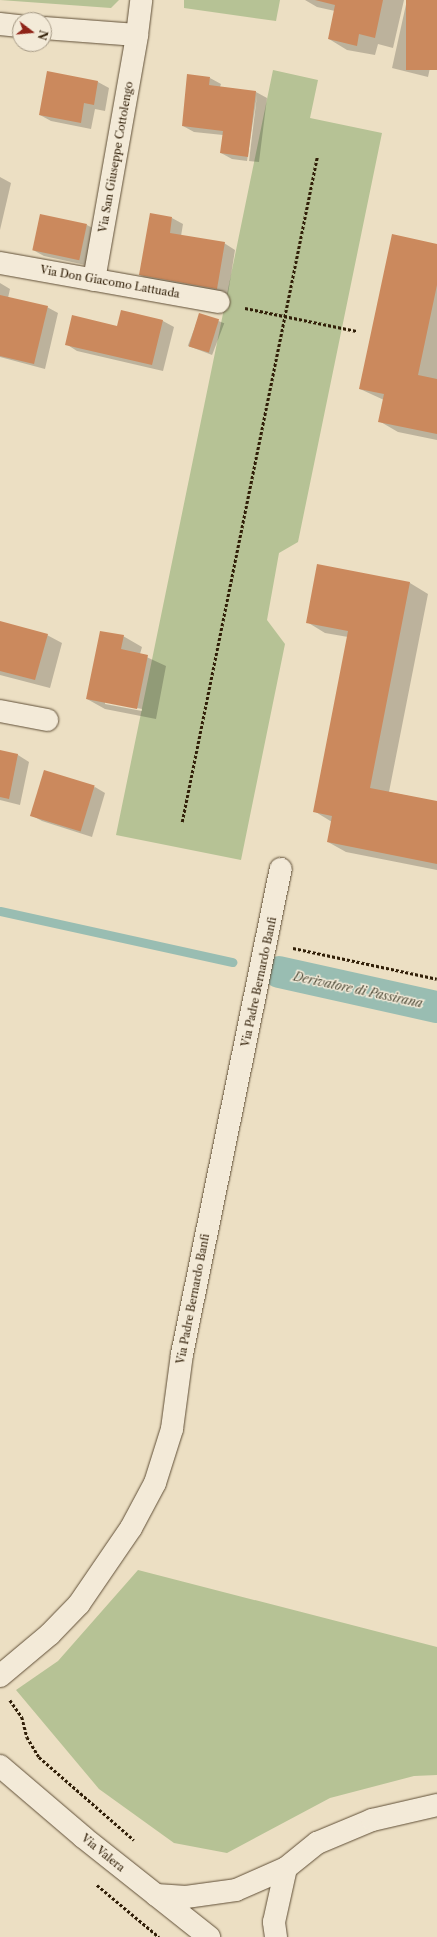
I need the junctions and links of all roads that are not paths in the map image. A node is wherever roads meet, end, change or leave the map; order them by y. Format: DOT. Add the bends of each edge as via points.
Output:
graph roads {
  1 [pos="141,0"];
  2 [pos="0,24"];
  3 [pos="12,25"];
  4 [pos="52,29"];
  5 [pos="137,35"];
  6 [pos="0,263"];
  7 [pos="94,280"];
  8 [pos="219,302"];
  9 [pos="0,711"];
  10 [pos="47,720"];
  11 [pos="281,869"];
  12 [pos="3,1686"];
  13 [pos="0,1766"];
  14 [pos="437,1805"];
  15 [pos="286,1868"];
  16 [pos="156,1895"];
  17 [pos="209,1937"];
  18 [pos="276,1937"];
  1 -- 5 [label="street, Via San Giuseppe Cottolengo"];
  2 -- 3 [label="street"];
  4 -- 5 [label="street"];
  5 -- 7 [label="street, Via San Giuseppe Cottolengo"];
  6 -- 7 [label="street, Via Don Giacomo Lattuada"];
  7 -- 8 [label="street, Via Don Giacomo Lattuada"];
  9 -- 10 [label="street"];
  11 -- 12 [label="street, Via Padre Bernardo Banfi" via="182,1354 172,1429 155,1483 131,1528 79,1604"];
  13 -- 16 [label="street, Via Valera"];
  14 -- 15 [label="street" via="372,1820 317,1843"];
  15 -- 16 [label="street" via="229,1891 186,1897"];
  15 -- 18 [label="street" via="274,1922"];
  16 -- 17 [label="street, Via Valera"];
}
